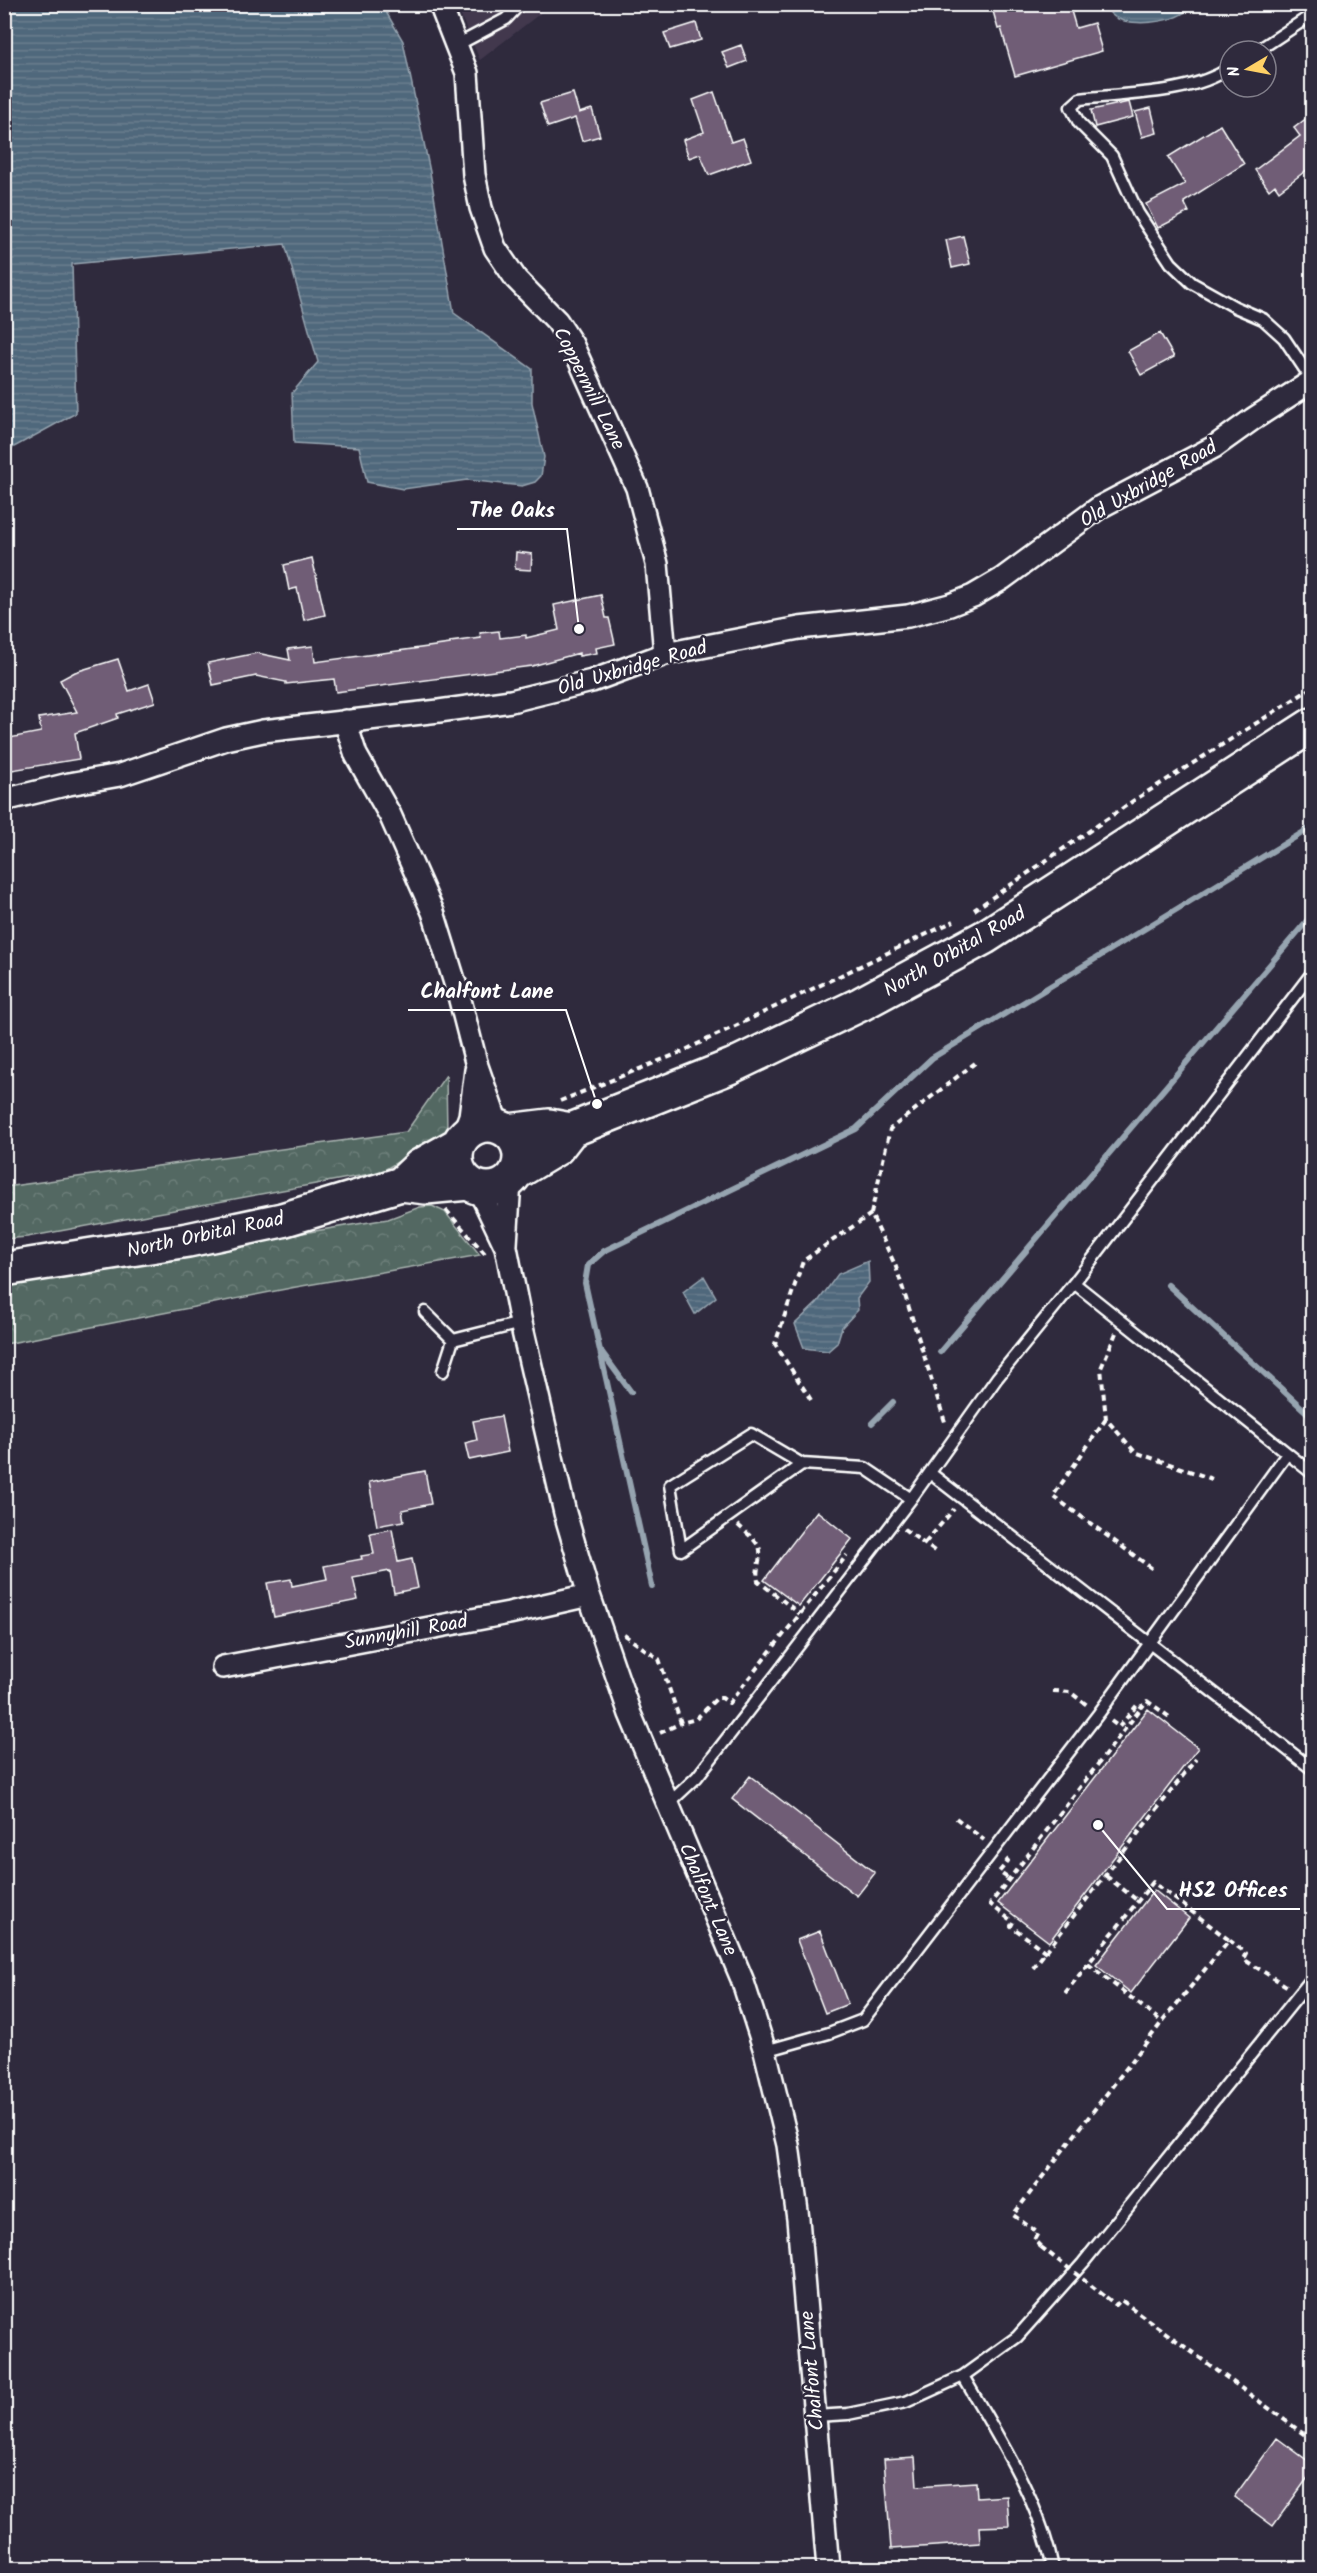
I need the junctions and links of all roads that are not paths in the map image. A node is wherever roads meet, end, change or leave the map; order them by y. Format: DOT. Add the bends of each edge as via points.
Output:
graph roads {
  1 [pos="440,4"];
  2 [pos="519,4"];
  3 [pos="1310,16"];
  4 [pos="1275,39"];
  5 [pos="457,45"];
  6 [pos="1218,76"];
  7 [pos="1312,381"];
  8 [pos="664,654"];
  9 [pos="345,721"];
  10 [pos="1312,725"];
  11 [pos="4,800"];
  12 [pos="1312,973"];
  13 [pos="477,1066"];
  14 [pos="503,1128"];
  15 [pos="571,1130"];
  16 [pos="460,1140"];
  17 [pos="513,1177"];
  18 [pos="401,1184"];
  19 [pos="473,1186"];
  20 [pos="506,1247"];
  21 [pos="4,1269"];
  22 [pos="1074,1283"];
  23 [pos="425,1312"];
  24 [pos="521,1323"];
  25 [pos="453,1340"];
  26 [pos="443,1371"];
  27 [pos="1287,1454"];
  28 [pos="802,1464"];
  29 [pos="930,1473"];
  30 [pos="1312,1473"];
  31 [pos="911,1499"];
  32 [pos="589,1595"];
  33 [pos="1151,1643"];
  34 [pos="223,1667"];
  35 [pos="1311,1768"];
  36 [pos="668,1804"];
  37 [pos="1307,1990"];
  38 [pos="765,2051"];
  39 [pos="963,2376"];
  40 [pos="815,2416"];
  41 [pos="828,2568"];
  42 [pos="1053,2568"];
  1 -- 5 [label="street, Coppermill Lane"];
  2 -- 5 [label="lane" via="506,19"];
  3 -- 4 [label="lane"];
  5 -- 8 [label="street, Coppermill Lane" via="467,72 474,175 495,248 516,279 557,321 572,344 620,447 637,488 657,564"];
  6 -- 7 [label="lane" via="1192,85 1080,99 1071,107 1078,123 1112,156 1138,213 1171,263 1192,283 1263,319 1284,338"];
  7 -- 8 [label="street, Old Uxbridge Road" via="1214,447 1100,507 974,596 908,616 799,628"];
  8 -- 9 [label="street, Old Uxbridge Road" via="592,681 511,701"];
  9 -- 11 [label="street, Old Uxbridge Road" via="226,739 120,775"];
  9 -- 13 [label="street" via="353,749 390,815 433,912"];
  10 -- 15 [label="main road, North Orbital Road" via="986,937 861,1004 732,1066"];
  12 -- 22 [label="lane"];
  13 -- 14 [label="street"];
  13 -- 16 [label="street" via="470,1116"];
  14 -- 15 [label="main road, North Orbital Road" via="549,1126"];
  14 -- 16 [label="main road" via="487,1124 471,1128"];
  14 -- 17 [label="main road" via="520,1150"];
  15 -- 17 [label="main road, North Orbital Road" via="557,1148"];
  16 -- 18 [label="main road, North Orbital Road" via="420,1166"];
  16 -- 19 [label="main road" via="456,1164 460,1175"];
  17 -- 19 [label="main road" via="489,1190"];
  17 -- 20 [label="street, Chalfont Lane"];
  18 -- 19 [label="main road, North Orbital Road"];
  18 -- 21 [label="main road, North Orbital Road" via="282,1220 188,1240"];
  19 -- 20 [label="street, Chalfont Lane"];
  20 -- 24 [label="street, Chalfont Lane"];
  22 -- 27 [label="lane"];
  22 -- 29 [label="lane" via="997,1378"];
  23 -- 25 [label="lane"];
  24 -- 25 [label="lane"];
  24 -- 32 [label="street, Chalfont Lane" via="565,1513"];
  25 -- 26 [label="lane"];
  27 -- 30 [label="lane"];
  27 -- 33 [label="lane"];
  28 -- 28 [label="lane" via="729,1516 681,1550 670,1485 751,1434"];
  28 -- 31 [label="lane" via="865,1468"];
  29 -- 31 [label="lane"];
  29 -- 33 [label="lane"];
  31 -- 36 [label="lane" via="697,1777"];
  32 -- 34 [label="street, Sunnyhill Road"];
  32 -- 36 [label="street, Chalfont Lane" via="630,1713"];
  33 -- 35 [label="lane"];
  33 -- 38 [label="lane" via="863,2020"];
  36 -- 38 [label="street, Chalfont Lane" via="742,1979"];
  37 -- 39 [label="lane" via="1083,2263 1017,2337"];
  38 -- 40 [label="street, Chalfont Lane" via="788,2145"];
  39 -- 40 [label="lane" via="906,2402 848,2414"];
  39 -- 42 [label="lane" via="1007,2451 1046,2536"];
  40 -- 41 [label="street, Chalfont Lane"];
}
